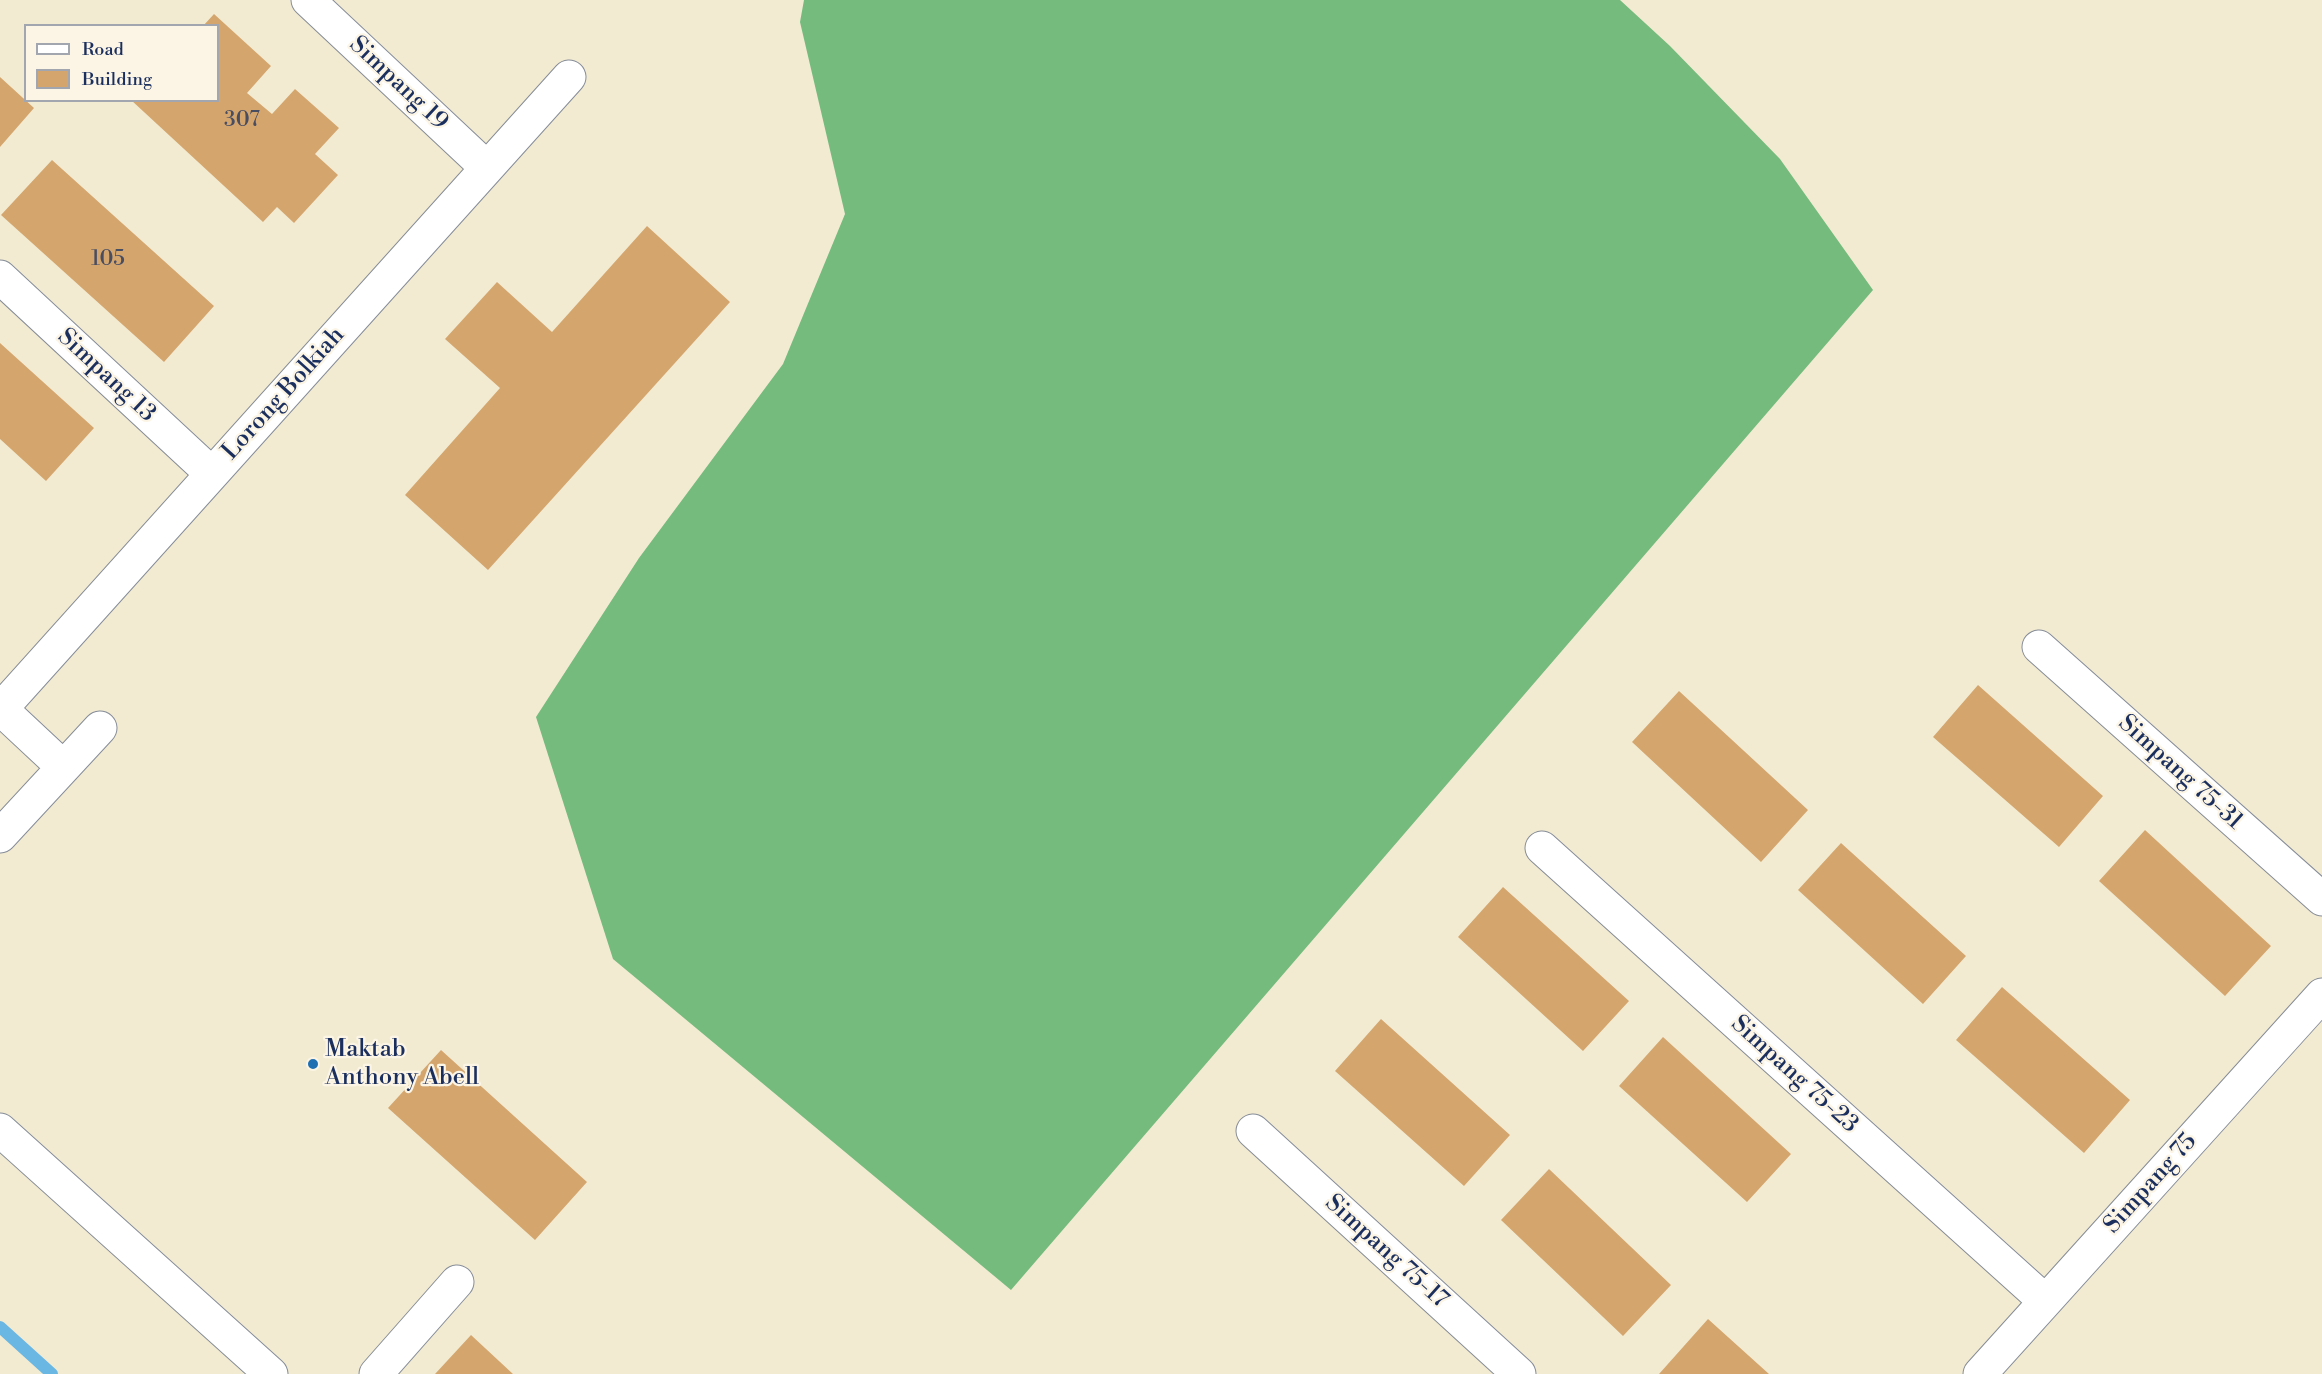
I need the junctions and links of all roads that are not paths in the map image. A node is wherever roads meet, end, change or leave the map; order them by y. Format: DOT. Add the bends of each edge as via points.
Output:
graph roads {
  1 [pos="308,0"];
  2 [pos="569,77"];
  3 [pos="487,168"];
  4 [pos="0,277"];
  5 [pos="212,474"];
  6 [pos="2039,647"];
  7 [pos="1,710"];
  8 [pos="100,728"];
  9 [pos="63,767"];
  10 [pos="0,836"];
  11 [pos="1542,848"];
  12 [pos="2322,899"];
  13 [pos="2322,995"];
  14 [pos="0,1130"];
  15 [pos="1253,1131"];
  16 [pos="457,1282"];
  17 [pos="2045,1301"];
  18 [pos="271,1374"];
  19 [pos="376,1374"];
  20 [pos="1519,1374"];
  21 [pos="1980,1374"];
  1 -- 3 [label="street, Simpang 19"];
  2 -- 3 [label="street, Lorong Bolkiah"];
  3 -- 5 [label="street, Lorong Bolkiah"];
  4 -- 5 [label="street, Simpang 13"];
  5 -- 7 [label="street, Lorong Bolkiah"];
  6 -- 12 [label="street, Simpang 75-31"];
  7 -- 9 [label="street"];
  8 -- 9 [label="street"];
  9 -- 10 [label="street"];
  11 -- 17 [label="street, Simpang 75-23"];
  13 -- 17 [label="street, Simpang 75"];
  14 -- 18 [label="street"];
  15 -- 20 [label="street, Simpang 75-17"];
  16 -- 19 [label="street"];
  17 -- 21 [label="street, Simpang 75"];
}
